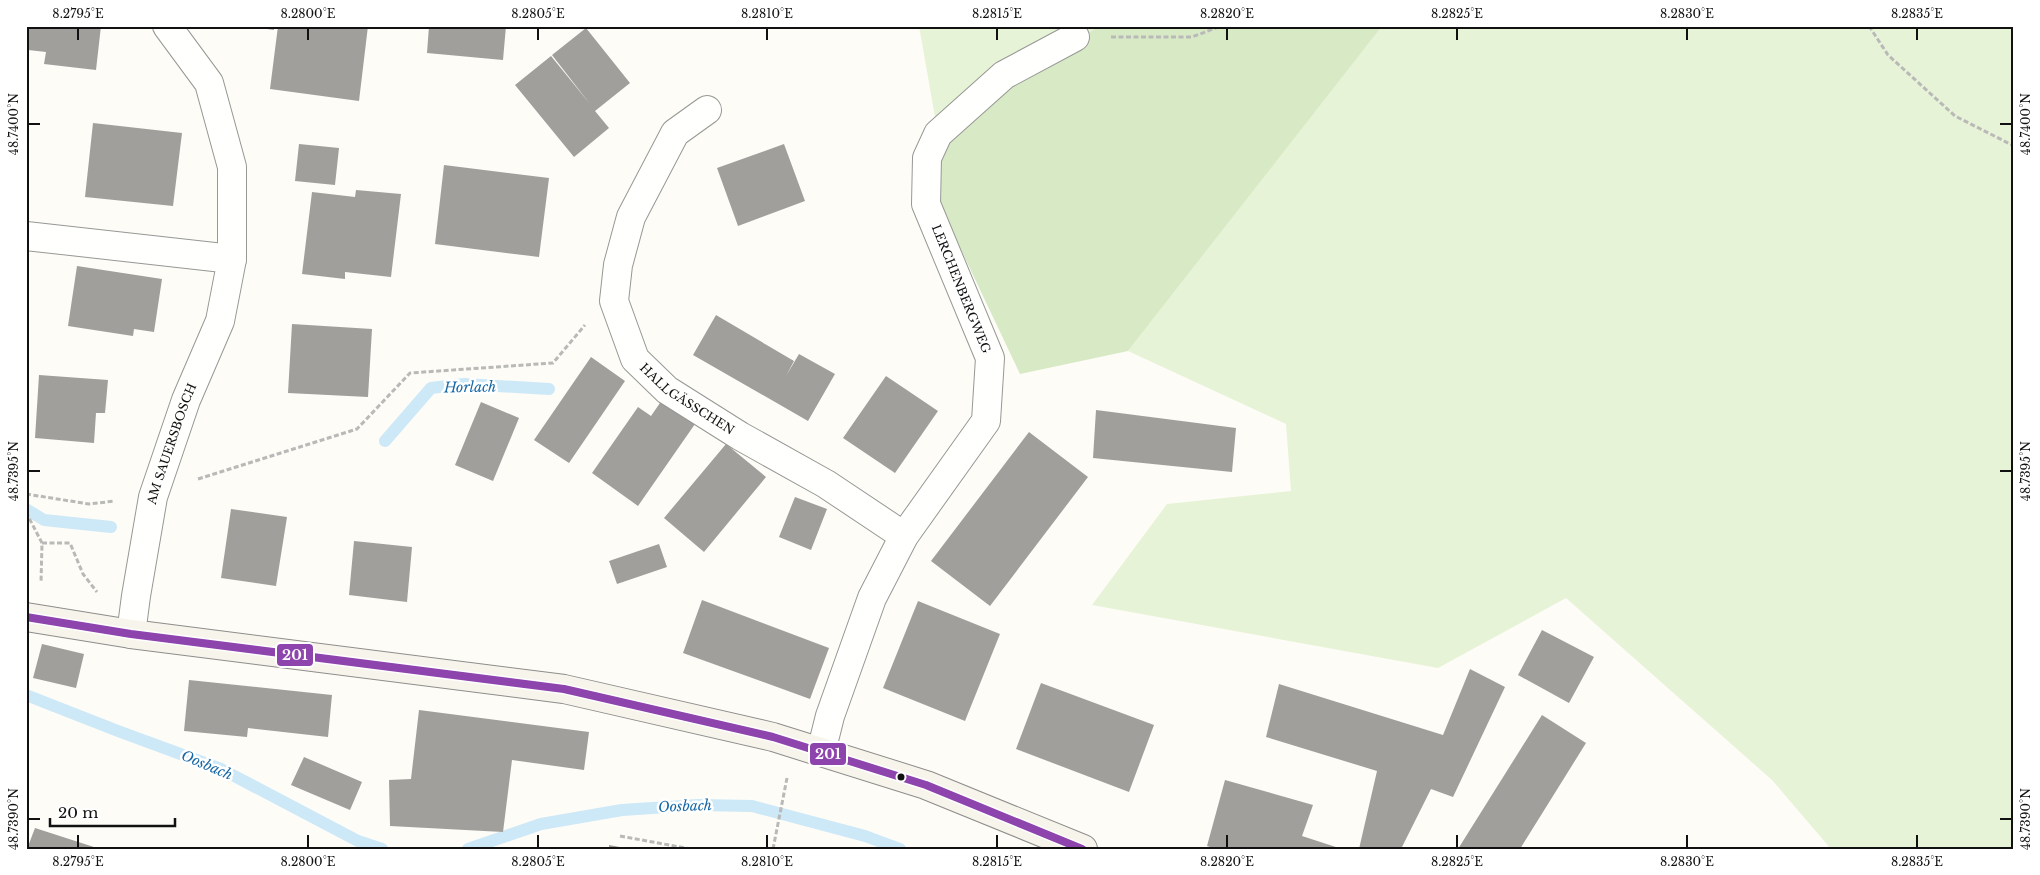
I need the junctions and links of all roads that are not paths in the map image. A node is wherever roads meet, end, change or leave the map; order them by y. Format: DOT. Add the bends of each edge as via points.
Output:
graph roads {
  1 [pos="167,26"];
  2 [pos="1075,37"];
  3 [pos="707,110"];
  4 [pos="26,236"];
  5 [pos="232,259"];
  6 [pos="904,536"];
  7 [pos="26,617"];
  8 [pos="131,634"];
  9 [pos="821,752"];
  10 [pos="1066,845"];
  1 -- 5 [label="street, AM SAUERSBOSCH" via="209,82 232,167"];
  2 -- 6 [label="street, LERCHENBERGWEG" via="1004,75 938,134 927,158 926,204 990,358 986,421"];
  3 -- 6 [label="street, HALLGÄSSCHEN" via="675,133 631,217 618,265 614,302 636,359 667,390 826,484"];
  4 -- 5 [label="street"];
  5 -- 8 [label="street, AM SAUERSBOSCH" via="220,321 186,400 153,497"];
  6 -- 9 [label="street, LERCHENBERGWEG" via="872,598 830,716"];
  7 -- 8 [label="main road"];
  8 -- 9 [label="main road" via="564,689 773,737"];
  9 -- 10 [label="main road" via="926,784"];
}
